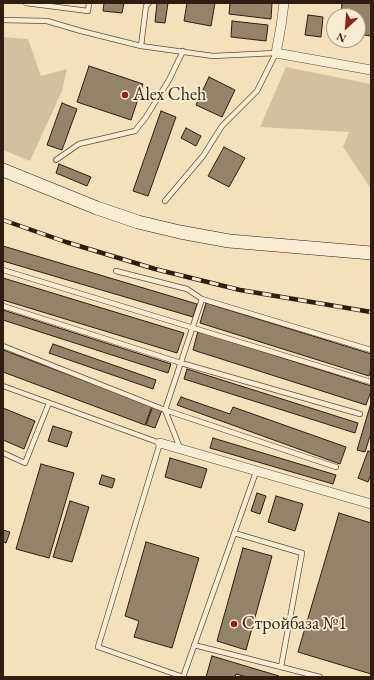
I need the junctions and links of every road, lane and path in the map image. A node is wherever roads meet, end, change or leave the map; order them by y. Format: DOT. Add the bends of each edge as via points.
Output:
graph roads {
  1 [pos="26,3"];
  2 [pos="89,3"];
  3 [pos="149,3"];
  4 [pos="284,3"];
  5 [pos="3,20"];
  6 [pos="142,46"];
  7 [pos="183,51"];
  8 [pos="276,52"];
  9 [pos="371,70"];
  10 [pos="56,160"];
  11 [pos="3,170"];
  12 [pos="165,201"];
  13 [pos="371,252"];
  14 [pos="3,270"];
  15 [pos="116,270"];
  16 [pos="202,299"];
  17 [pos="3,306"];
  18 [pos="192,328"];
  19 [pos="3,346"];
  20 [pos="371,350"];
  21 [pos="181,363"];
  22 [pos="371,382"];
  23 [pos="3,386"];
  24 [pos="49,403"];
  25 [pos="165,410"];
  26 [pos="360,414"];
  27 [pos="160,443"];
  28 [pos="181,450"];
  29 [pos="3,453"];
  30 [pos="336,467"];
  31 [pos="256,472"];
  32 [pos="371,504"];
  33 [pos="234,533"];
  34 [pos="194,645"];
  35 [pos="281,666"];
  36 [pos="320,677"];
  1 -- 2 [label="lane" via="88,11"];
  3 -- 6 [label="lane" via="146,6"];
  4 -- 8 [label="street"];
  5 -- 6 [label="lane" via="47,21"];
  6 -- 7 [label="lane"];
  7 -- 8 [label="lane" via="213,56"];
  7 -- 10 [label="lane" via="169,80 135,131 79,144"];
  8 -- 9 [label="street"];
  8 -- 12 [label="lane" via="257,91 222,126 202,156"];
  11 -- 13 [label="main road" via="96,208 180,232 229,241"];
  14 -- 18 [label="lane"];
  15 -- 16 [label="lane" via="187,289"];
  16 -- 18 [label="lane"];
  16 -- 20 [label="lane"];
  17 -- 21 [label="lane"];
  18 -- 21 [label="lane"];
  18 -- 22 [label="lane"];
  19 -- 25 [label="lane"];
  21 -- 25 [label="lane"];
  21 -- 26 [label="lane"];
  23 -- 24 [label="lane"];
  24 -- 27 [label="lane"];
  24 -- 29 [label="lane" via="25,463"];
  25 -- 28 [label="lane"];
  25 -- 30 [label="lane"];
  27 -- 28 [label="street"];
  27 -- 34 [label="lane" via="98,647 183,677"];
  28 -- 31 [label="street"];
  31 -- 32 [label="street"];
  31 -- 33 [label="lane"];
  33 -- 34 [label="lane"];
  33 -- 35 [label="lane" via="302,553"];
  34 -- 35 [label="lane"];
  35 -- 36 [label="lane"];
}
